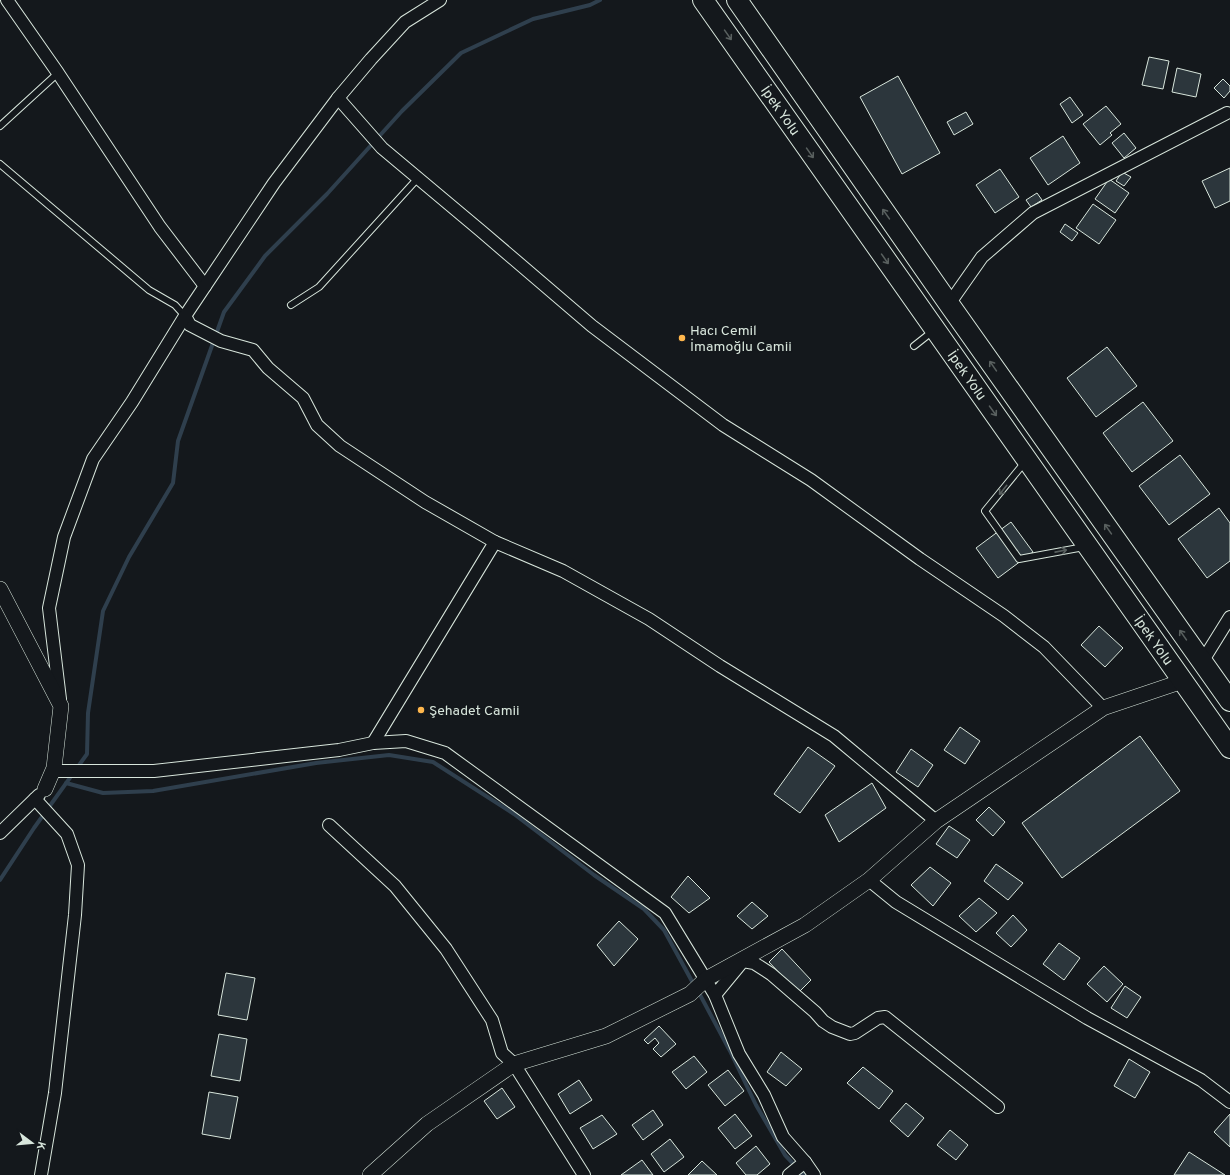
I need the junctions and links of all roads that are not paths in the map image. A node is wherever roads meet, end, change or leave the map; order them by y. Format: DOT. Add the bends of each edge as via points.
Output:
graph roads {
  1 [pos="7,0"];
  2 [pos="440,0"];
  3 [pos="737,0"];
  4 [pos="704,2"];
  5 [pos="58,73"];
  6 [pos="338,98"];
  7 [pos="1227,113"];
  8 [pos="0,126"];
  9 [pos="0,164"];
  10 [pos="418,178"];
  11 [pos="205,286"];
  12 [pos="949,304"];
  13 [pos="290,306"];
  14 [pos="185,316"];
  15 [pos="935,330"];
  16 [pos="914,346"];
  17 [pos="1027,459"];
  18 [pos="495,542"];
  19 [pos="1088,546"];
  20 [pos="0,589"];
  21 [pos="1230,617"];
  22 [pos="1202,662"];
  23 [pos="1183,681"];
  24 [pos="1230,701"];
  25 [pos="61,706"];
  26 [pos="1102,708"];
  27 [pos="373,743"];
  28 [pos="1230,748"];
  29 [pos="56,769"];
  30 [pos="40,799"];
  31 [pos="936,821"];
  32 [pos="329,825"];
  33 [pos="0,833"];
  34 [pos="869,880"];
  35 [pos="706,979"];
  36 [pos="715,995"];
  37 [pos="514,1064"];
  38 [pos="1230,1102"];
  39 [pos="998,1108"];
  40 [pos="798,1168"];
  41 [pos="41,1175"];
  42 [pos="370,1175"];
  43 [pos="584,1175"];
  44 [pos="814,1175"];
  1 -- 5 [label="street"];
  2 -- 6 [label="street" via="405,22"];
  12 -- 3 [label="highway, İpek Yolu, one-way"];
  4 -- 15 [label="highway, İpek Yolu, one-way"];
  5 -- 8 [label="lane"];
  5 -- 11 [label="street" via="160,227"];
  6 -- 10 [label="street" via="382,148"];
  6 -- 11 [label="street" via="274,183"];
  7 -- 12 [label="street" via="1034,213 982,257"];
  9 -- 14 [label="lane" via="142,285 175,305"];
  10 -- 13 [label="lane" via="319,287"];
  10 -- 26 [label="street" via="592,326 723,426 811,480 1004,616 1044,647"];
  11 -- 14 [label="street"];
  22 -- 12 [label="highway, İpek Yolu, one-way"];
  14 -- 18 [label="street" via="190,325 221,341 253,350 268,368 303,398 317,425 340,446 425,502"];
  14 -- 25 [label="street" via="93,459 64,537 49,608"];
  15 -- 16 [label="lane"];
  15 -- 17 [label="highway, İpek Yolu, one-way"];
  17 -- 19 [label="highway, İpek Yolu"];
  17 -- 19 [label="lane, one-way" via="985,511 1010,547 1019,559"];
  18 -- 27 [label="street"];
  18 -- 31 [label="street" via="562,571 649,619 834,736"];
  19 -- 23 [label="highway, İpek Yolu"];
  20 -- 25 [label="street"];
  21 -- 22 [label="street"];
  22 -- 24 [label="highway, İpek Yolu"];
  23 -- 26 [label="street"];
  23 -- 28 [label="highway, İpek Yolu"];
  25 -- 29 [label="street"];
  26 -- 31 [label="street"];
  27 -- 29 [label="street" via="340,750 154,771"];
  27 -- 35 [label="street" via="406,741 445,753 482,779 665,913"];
  29 -- 30 [label="street"];
  30 -- 33 [label="street"];
  30 -- 41 [label="street" via="67,834 78,864 75,915 55,1092"];
  31 -- 34 [label="street"];
  32 -- 37 [label="street" via="395,886 446,948 492,1020 502,1053"];
  34 -- 35 [label="street" via="805,925"];
  34 -- 38 [label="street" via="896,902 1087,1018 1201,1080"];
  35 -- 36 [label="street"];
  35 -- 37 [label="street" via="690,994 606,1036"];
  36 -- 39 [label="street" via="743,961 751,962 771,974 832,1027 850,1034 878,1018 885,1017"];
  36 -- 40 [label="street" via="739,1054 764,1095"];
  37 -- 42 [label="street" via="427,1124"];
  37 -- 43 [label="street"];
  40 -- 44 [label="street"];
}
